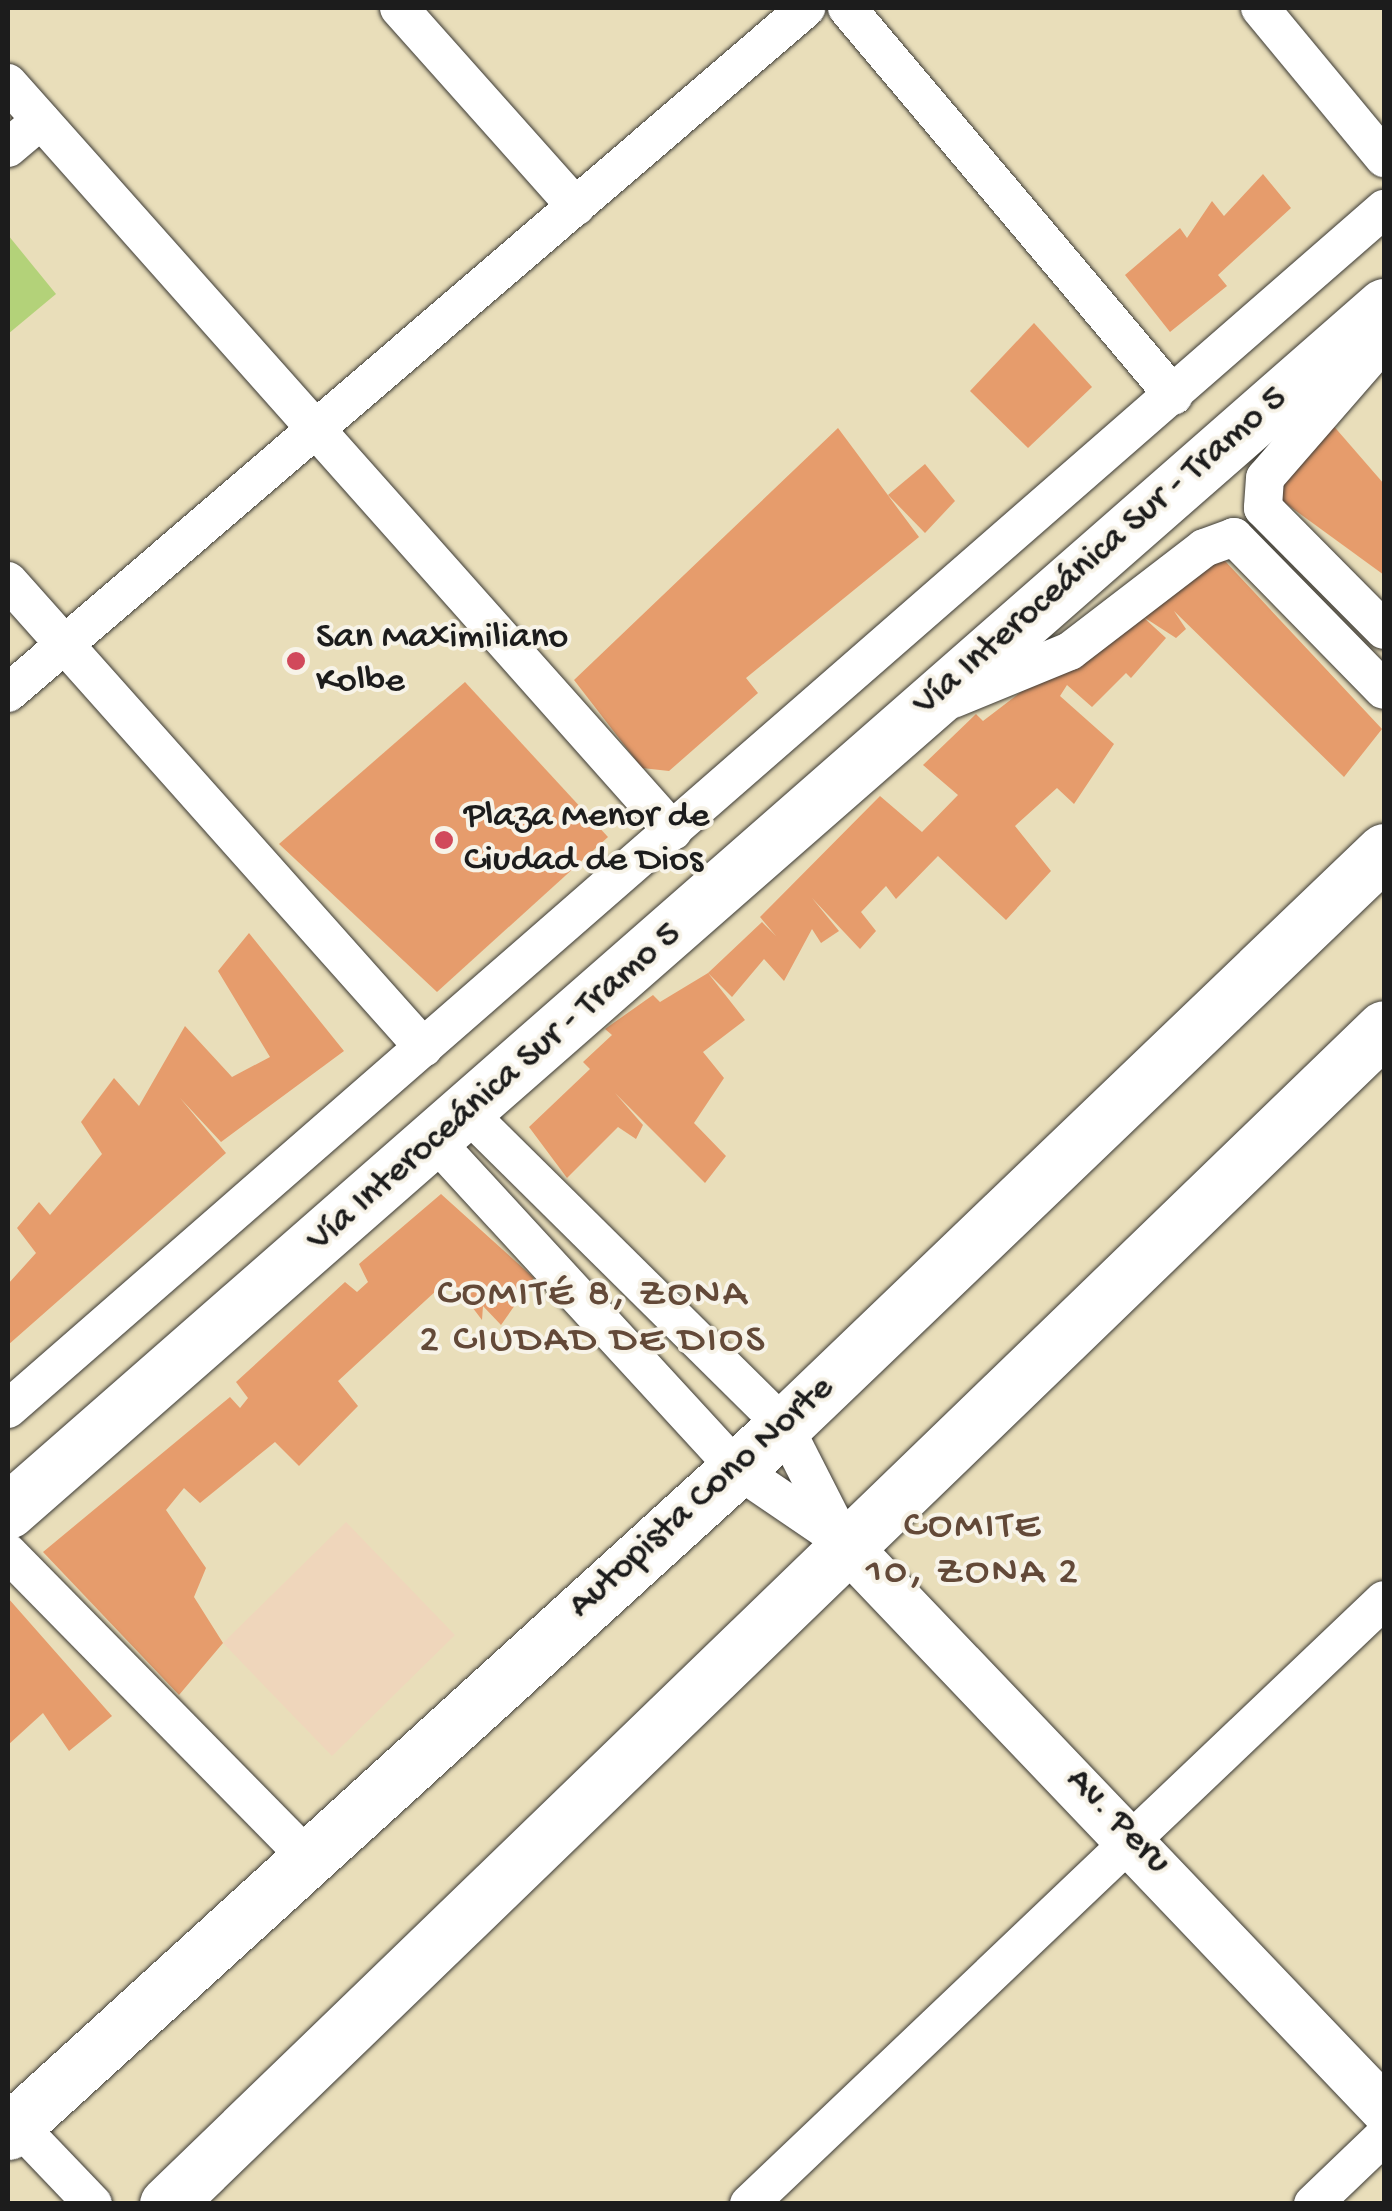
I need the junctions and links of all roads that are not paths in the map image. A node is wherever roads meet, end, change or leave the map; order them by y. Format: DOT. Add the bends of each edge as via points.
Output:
graph roads {
  1 [pos="399,8"];
  2 [pos="806,8"];
  3 [pos="847,8"];
  4 [pos="1260,8"];
  5 [pos="8,83"];
  6 [pos="41,120"];
  7 [pos="8,148"];
  8 [pos="1384,158"];
  9 [pos="576,207"];
  10 [pos="1384,209"];
  11 [pos="1384,306"];
  12 [pos="1384,341"];
  13 [pos="1174,396"];
  14 [pos="320,430"];
  15 [pos="8,581"];
  16 [pos="1384,630"];
  17 [pos="63,644"];
  18 [pos="1384,690"];
  19 [pos="8,693"];
  20 [pos="910,716"];
  21 [pos="673,831"];
  22 [pos="1384,851"];
  23 [pos="1384,1028"];
  24 [pos="424,1048"];
  25 [pos="453,1129"];
  26 [pos="8,1410"];
  27 [pos="784,1426"];
  28 [pos="737,1468"];
  29 [pos="8,1511"];
  30 [pos="843,1542"];
  31 [pos="8,1553"];
  32 [pos="1384,1600"];
  33 [pos="1136,1840"];
  34 [pos="306,1856"];
  35 [pos="1384,2109"];
  36 [pos="10,2124"];
  37 [pos="1384,2136"];
  38 [pos="93,2204"];
  39 [pos="166,2204"];
  40 [pos="749,2204"];
  41 [pos="1313,2204"];
  1 -- 9 [label="street"];
  2 -- 9 [label="street"];
  3 -- 13 [label="street"];
  4 -- 8 [label="street"];
  5 -- 6 [label="street"];
  6 -- 7 [label="street"];
  6 -- 14 [label="street"];
  9 -- 14 [label="street"];
  10 -- 13 [label="street"];
  11 -- 20 [label="main road, Vía Interoceánica Sur - Tramo 5"];
  12 -- 16 [label="street" via="1265,478 1263,508"];
  13 -- 21 [label="street"];
  14 -- 17 [label="street"];
  14 -- 21 [label="street"];
  15 -- 17 [label="street"];
  17 -- 19 [label="street"];
  17 -- 24 [label="street"];
  18 -- 20 [label="street" via="1234,537 1204,548 1070,651"];
  20 -- 25 [label="main road, Vía Interoceánica Sur - Tramo 5"];
  21 -- 24 [label="street"];
  22 -- 27 [label="main road, Autopista Cono Norte"];
  23 -- 30 [label="main road"];
  24 -- 26 [label="street"];
  25 -- 27 [label="street"];
  25 -- 28 [label="street"];
  25 -- 29 [label="main road, Vía Interoceánica Sur - Tramo 5"];
  27 -- 28 [label="main road, Autopista Cono Norte"];
  27 -- 30 [label="street"];
  28 -- 30 [label="street"];
  28 -- 34 [label="main road, Autopista Cono Norte"];
  30 -- 33 [label="street, Av. Peru"];
  30 -- 39 [label="main road"];
  31 -- 34 [label="street"];
  32 -- 33 [label="street"];
  33 -- 35 [label="street, Av. Peru"];
  33 -- 40 [label="street"];
  34 -- 36 [label="main road, Autopista Cono Norte"];
  36 -- 38 [label="street"];
  37 -- 41 [label="street"];
}
